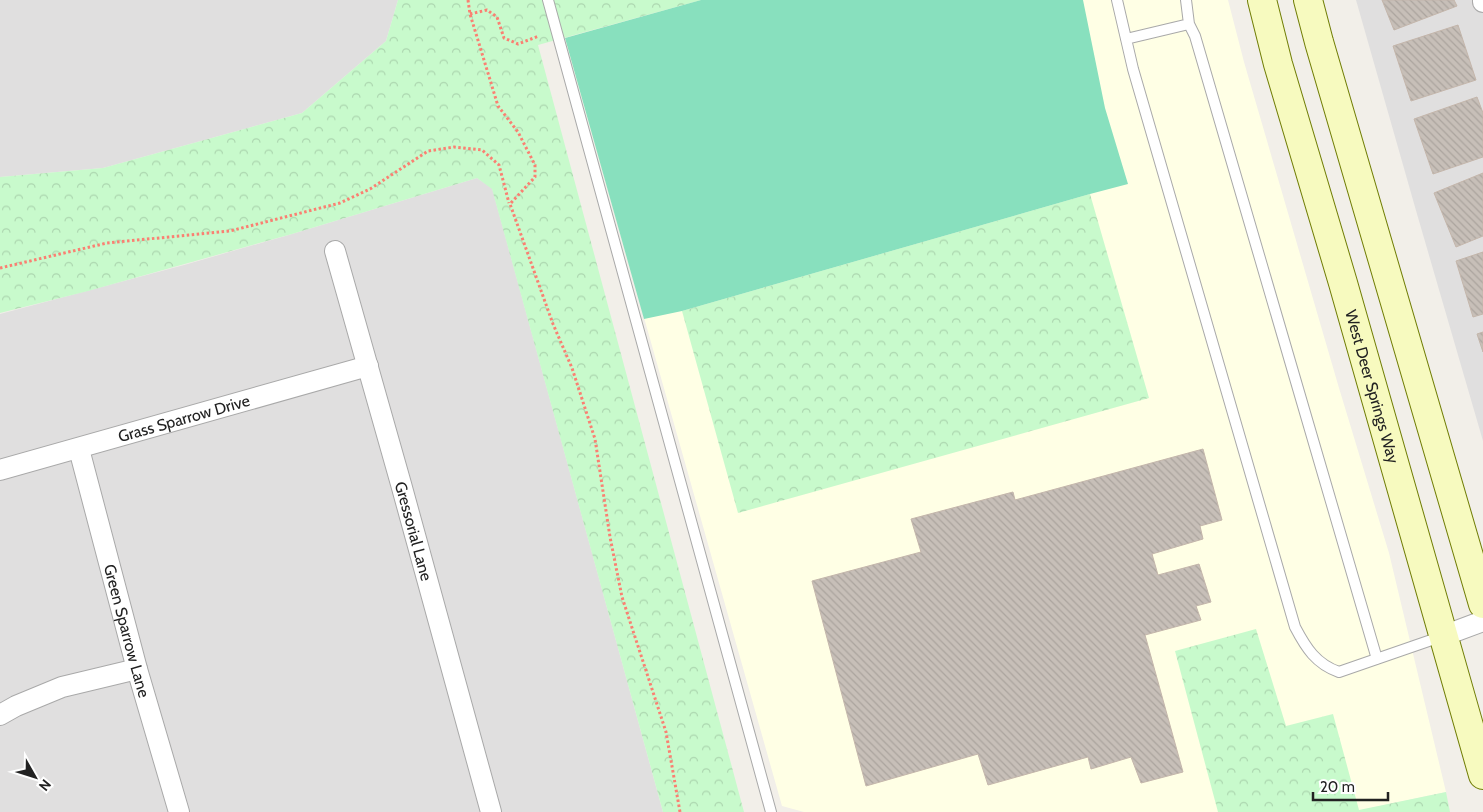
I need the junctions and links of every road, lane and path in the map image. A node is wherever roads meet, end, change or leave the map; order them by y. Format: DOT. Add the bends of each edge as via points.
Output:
graph roads {
  1 [pos="468,0"];
  2 [pos="548,0"];
  3 [pos="1117,0"];
  4 [pos="1186,0"];
  5 [pos="1262,0"];
  6 [pos="1308,0"];
  7 [pos="470,14"];
  8 [pos="1189,24"];
  9 [pos="556,29"];
  10 [pos="1126,39"];
  11 [pos="510,204"];
  12 [pos="335,251"];
  13 [pos="0,268"];
  14 [pos="368,366"];
  15 [pos="79,449"];
  16 [pos="0,470"];
  17 [pos="1483,604"];
  18 [pos="1483,621"];
  19 [pos="1444,636"];
  20 [pos="1377,659"];
  21 [pos="136,669"];
  22 [pos="0,715"];
  23 [pos="1483,775"];
  24 [pos="179,812"];
  25 [pos="491,812"];
  26 [pos="680,812"];
  27 [pos="771,812"];
  1 -- 7 [label="path"];
  2 -- 9 [label="lane"];
  3 -- 10 [label="lane"];
  4 -- 8 [label="lane"];
  5 -- 19 [label="main road, West Deer Springs Way"];
  6 -- 17 [label="main road"];
  7 -- 9 [label="path" via="487,10 497,17 504,38 518,44"];
  7 -- 11 [label="path" via="498,106 518,132 535,165 535,177"];
  8 -- 10 [label="lane"];
  8 -- 20 [label="lane"];
  9 -- 27 [label="lane"];
  10 -- 20 [label="lane" via="1295,628 1313,656 1328,668 1339,672"];
  11 -- 13 [label="path" via="499,165 482,150 454,146 428,151 370,189 340,203 230,231 108,243"];
  11 -- 26 [label="path" via="572,368 595,439 622,597 666,732"];
  12 -- 14 [label="street, Gressorial Lane"];
  14 -- 15 [label="street, Grass Sparrow Drive"];
  14 -- 25 [label="street, Gressorial Lane"];
  15 -- 16 [label="street, Grass Sparrow Drive"];
  15 -- 21 [label="street, Green Sparrow Lane"];
  18 -- 19 [label="street"];
  19 -- 20 [label="lane"];
  19 -- 23 [label="main road, West Deer Springs Way"];
  21 -- 22 [label="street" via="62,687"];
  21 -- 24 [label="street, Green Sparrow Lane"];
}
